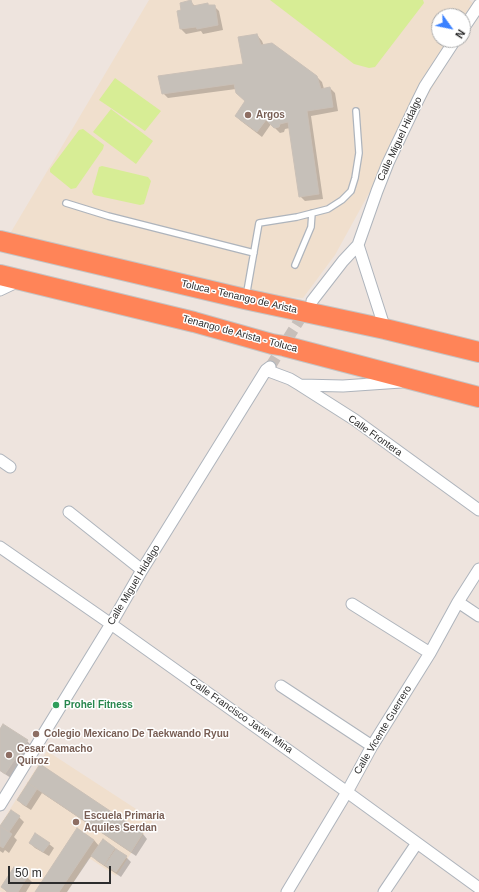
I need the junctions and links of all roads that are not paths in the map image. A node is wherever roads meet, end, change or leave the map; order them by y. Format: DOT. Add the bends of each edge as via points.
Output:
graph roads {
  1 [pos="479,5"];
  2 [pos="471,17"];
  3 [pos="451,48"];
  4 [pos="356,111"];
  5 [pos="66,203"];
  6 [pos="312,213"];
  7 [pos="0,241"];
  8 [pos="358,245"];
  9 [pos="254,253"];
  10 [pos="295,265"];
  11 [pos="0,275"];
  12 [pos="21,280"];
  13 [pos="0,290"];
  14 [pos="245,299"];
  15 [pos="312,301"];
  16 [pos="385,329"];
  17 [pos="479,352"];
  18 [pos="268,369"];
  19 [pos="419,381"];
  20 [pos="300,385"];
  21 [pos="479,397"];
  22 [pos="0,460"];
  23 [pos="10,467"];
  24 [pos="479,510"];
  25 [pos="69,512"];
  26 [pos="0,547"];
  27 [pos="479,569"];
  28 [pos="142,570"];
  29 [pos="458,602"];
  30 [pos="352,604"];
  31 [pos="479,616"];
  32 [pos="111,624"];
  33 [pos="430,653"];
  34 [pos="281,686"];
  35 [pos="372,746"];
  36 [pos="347,792"];
  37 [pos="0,805"];
  38 [pos="417,843"];
  39 [pos="479,888"];
  40 [pos="287,892"];
  41 [pos="384,892"];
  1 -- 2 [label="street"];
  3 -- 8 [label="street, Calle Miguel Hidalgo" via="418,100 383,177"];
  4 -- 6 [label="lane" via="359,154 351,191 328,209"];
  5 -- 9 [label="lane"];
  6 -- 9 [label="lane" via="260,223"];
  6 -- 10 [label="lane" via="311,227"];
  7 -- 14 [label="highway, Toluca - Tenango de Arista"];
  8 -- 15 [label="street, Calle Miguel Hidalgo"];
  8 -- 16 [label="street"];
  9 -- 14 [label="lane"];
  11 -- 12 [label="highway, Tenango de Arista - Toluca"];
  12 -- 13 [label="street"];
  12 -- 19 [label="highway, Tenango de Arista - Toluca"];
  14 -- 16 [label="highway, Toluca - Tenango de Arista"];
  16 -- 17 [label="highway, Toluca - Tenango de Arista"];
  18 -- 20 [label="street, Calle Frontera"];
  18 -- 28 [label="street, Calle Miguel Hidalgo"];
  19 -- 20 [label="street" via="343,386"];
  19 -- 21 [label="highway, Tenango de Arista - Toluca"];
  20 -- 24 [label="street, Calle Frontera" via="355,420"];
  22 -- 23 [label="street"];
  25 -- 28 [label="street"];
  26 -- 32 [label="street, Calle Francisco Javier Mina"];
  27 -- 29 [label="street, Calle Vicente Guerrero"];
  28 -- 32 [label="street, Calle Miguel Hidalgo"];
  29 -- 31 [label="street"];
  29 -- 33 [label="street, Calle Vicente Guerrero"];
  30 -- 33 [label="street"];
  32 -- 36 [label="street, Calle Francisco Javier Mina"];
  32 -- 37 [label="street, Calle Miguel Hidalgo"];
  33 -- 35 [label="street, Calle Vicente Guerrero"];
  34 -- 35 [label="street"];
  35 -- 36 [label="street, Calle Vicente Guerrero"];
  36 -- 38 [label="street, Calle Francisco Javier Mina"];
  36 -- 40 [label="street, Calle Vicente Guerrero"];
  38 -- 39 [label="street, Calle Francisco Javier Mina"];
  38 -- 41 [label="street"];
}
